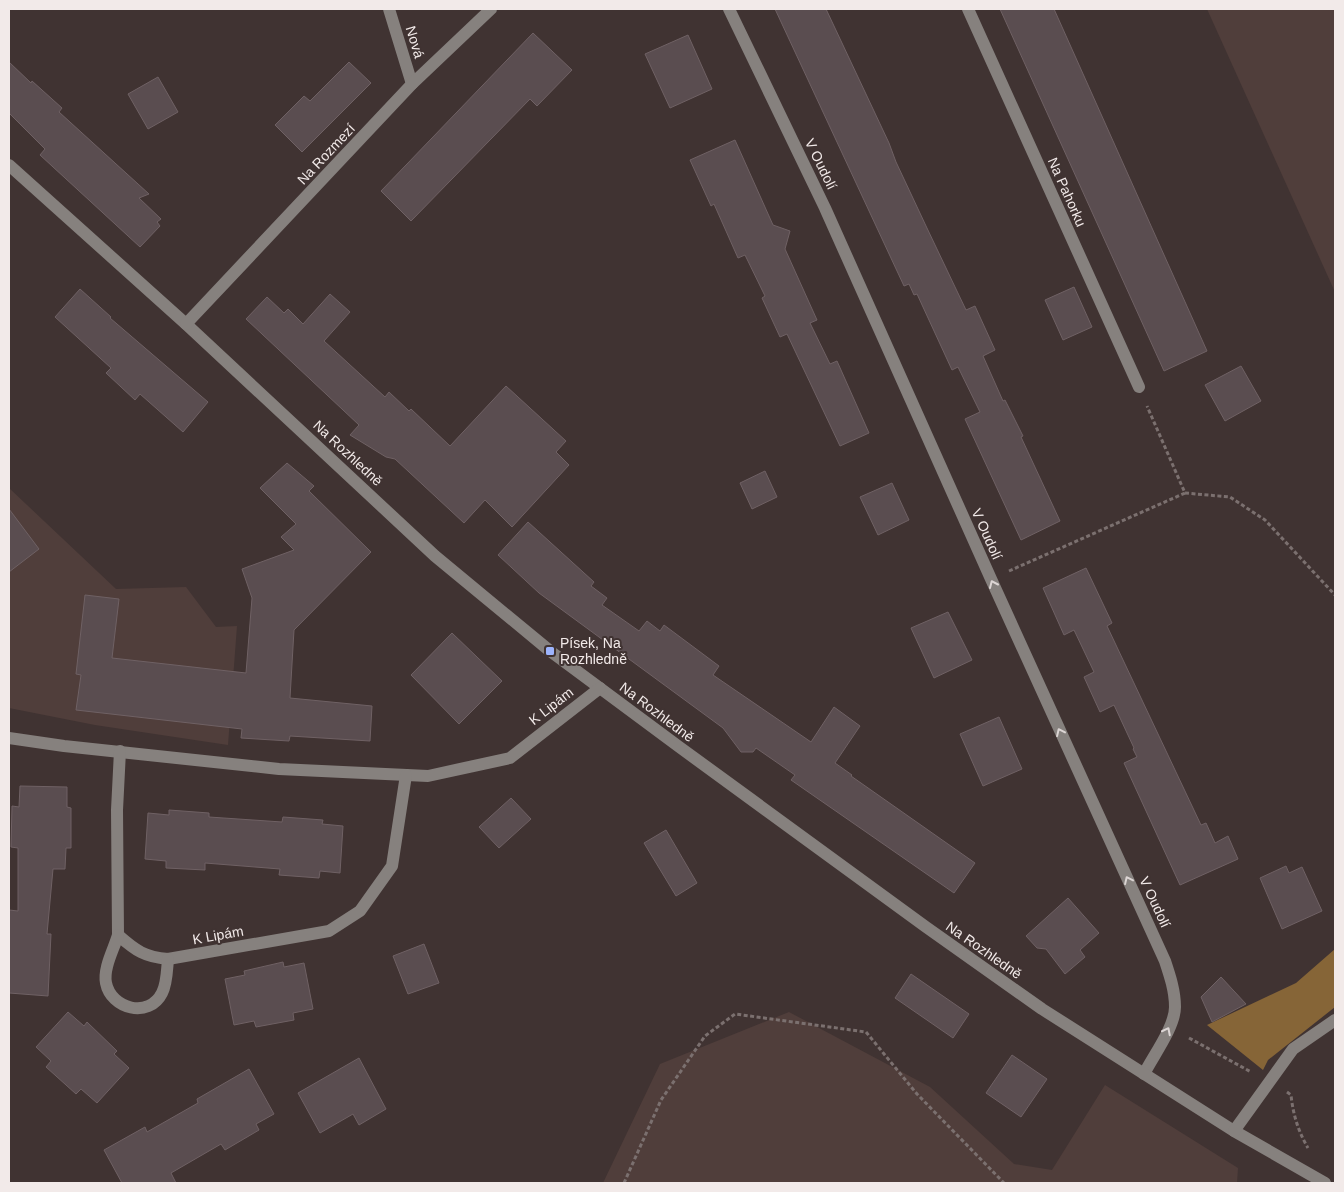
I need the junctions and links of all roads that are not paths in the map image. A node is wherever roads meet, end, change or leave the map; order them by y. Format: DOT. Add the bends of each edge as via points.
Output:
graph roads {
  1 [pos="389,9"];
  2 [pos="491,9"];
  3 [pos="729,9"];
  4 [pos="968,9"];
  5 [pos="412,84"];
  6 [pos="9,165"];
  7 [pos="186,324"];
  8 [pos="1139,387"];
  9 [pos="600,688"];
  10 [pos="9,738"];
  11 [pos="120,751"];
  12 [pos="406,775"];
  13 [pos="118,935"];
  14 [pos="168,959"];
  15 [pos="1335,1020"];
  16 [pos="1144,1074"];
  17 [pos="1234,1131"];
  18 [pos="1325,1183"];
  1 -- 5 [label="street, Nová"];
  2 -- 5 [label="street, Na Rozmezí"];
  16 -- 3 [label="street, V Oudolí, one-way" via="1170,1026 1175,1009 1174,989 1165,961 825,208"];
  4 -- 8 [label="street, Na Pahorku"];
  5 -- 7 [label="street, Na Rozmezí"];
  6 -- 7 [label="street, Na Rozhledně"];
  7 -- 9 [label="street, Na Rozhledně" via="435,556"];
  9 -- 12 [label="street, K Lipám" via="510,758 428,776"];
  9 -- 16 [label="street, Na Rozhledně" via="926,927 1042,1009"];
  10 -- 11 [label="street, K Lipám"];
  11 -- 12 [label="street, K Lipám" via="279,769"];
  11 -- 13 [label="street"];
  12 -- 14 [label="street, K Lipám" via="392,866 360,911 330,931"];
  13 -- 14 [label="street, K Lipám" via="135,950 153,958"];
  13 -- 14 [label="street" via="106,982 108,992 123,1006 134,1009 155,1002 162,993"];
  15 -- 17 [label="street" via="1293,1049"];
  16 -- 17 [label="street, Na Rozhledně"];
  17 -- 18 [label="street, Na Rozhledně"];
}
